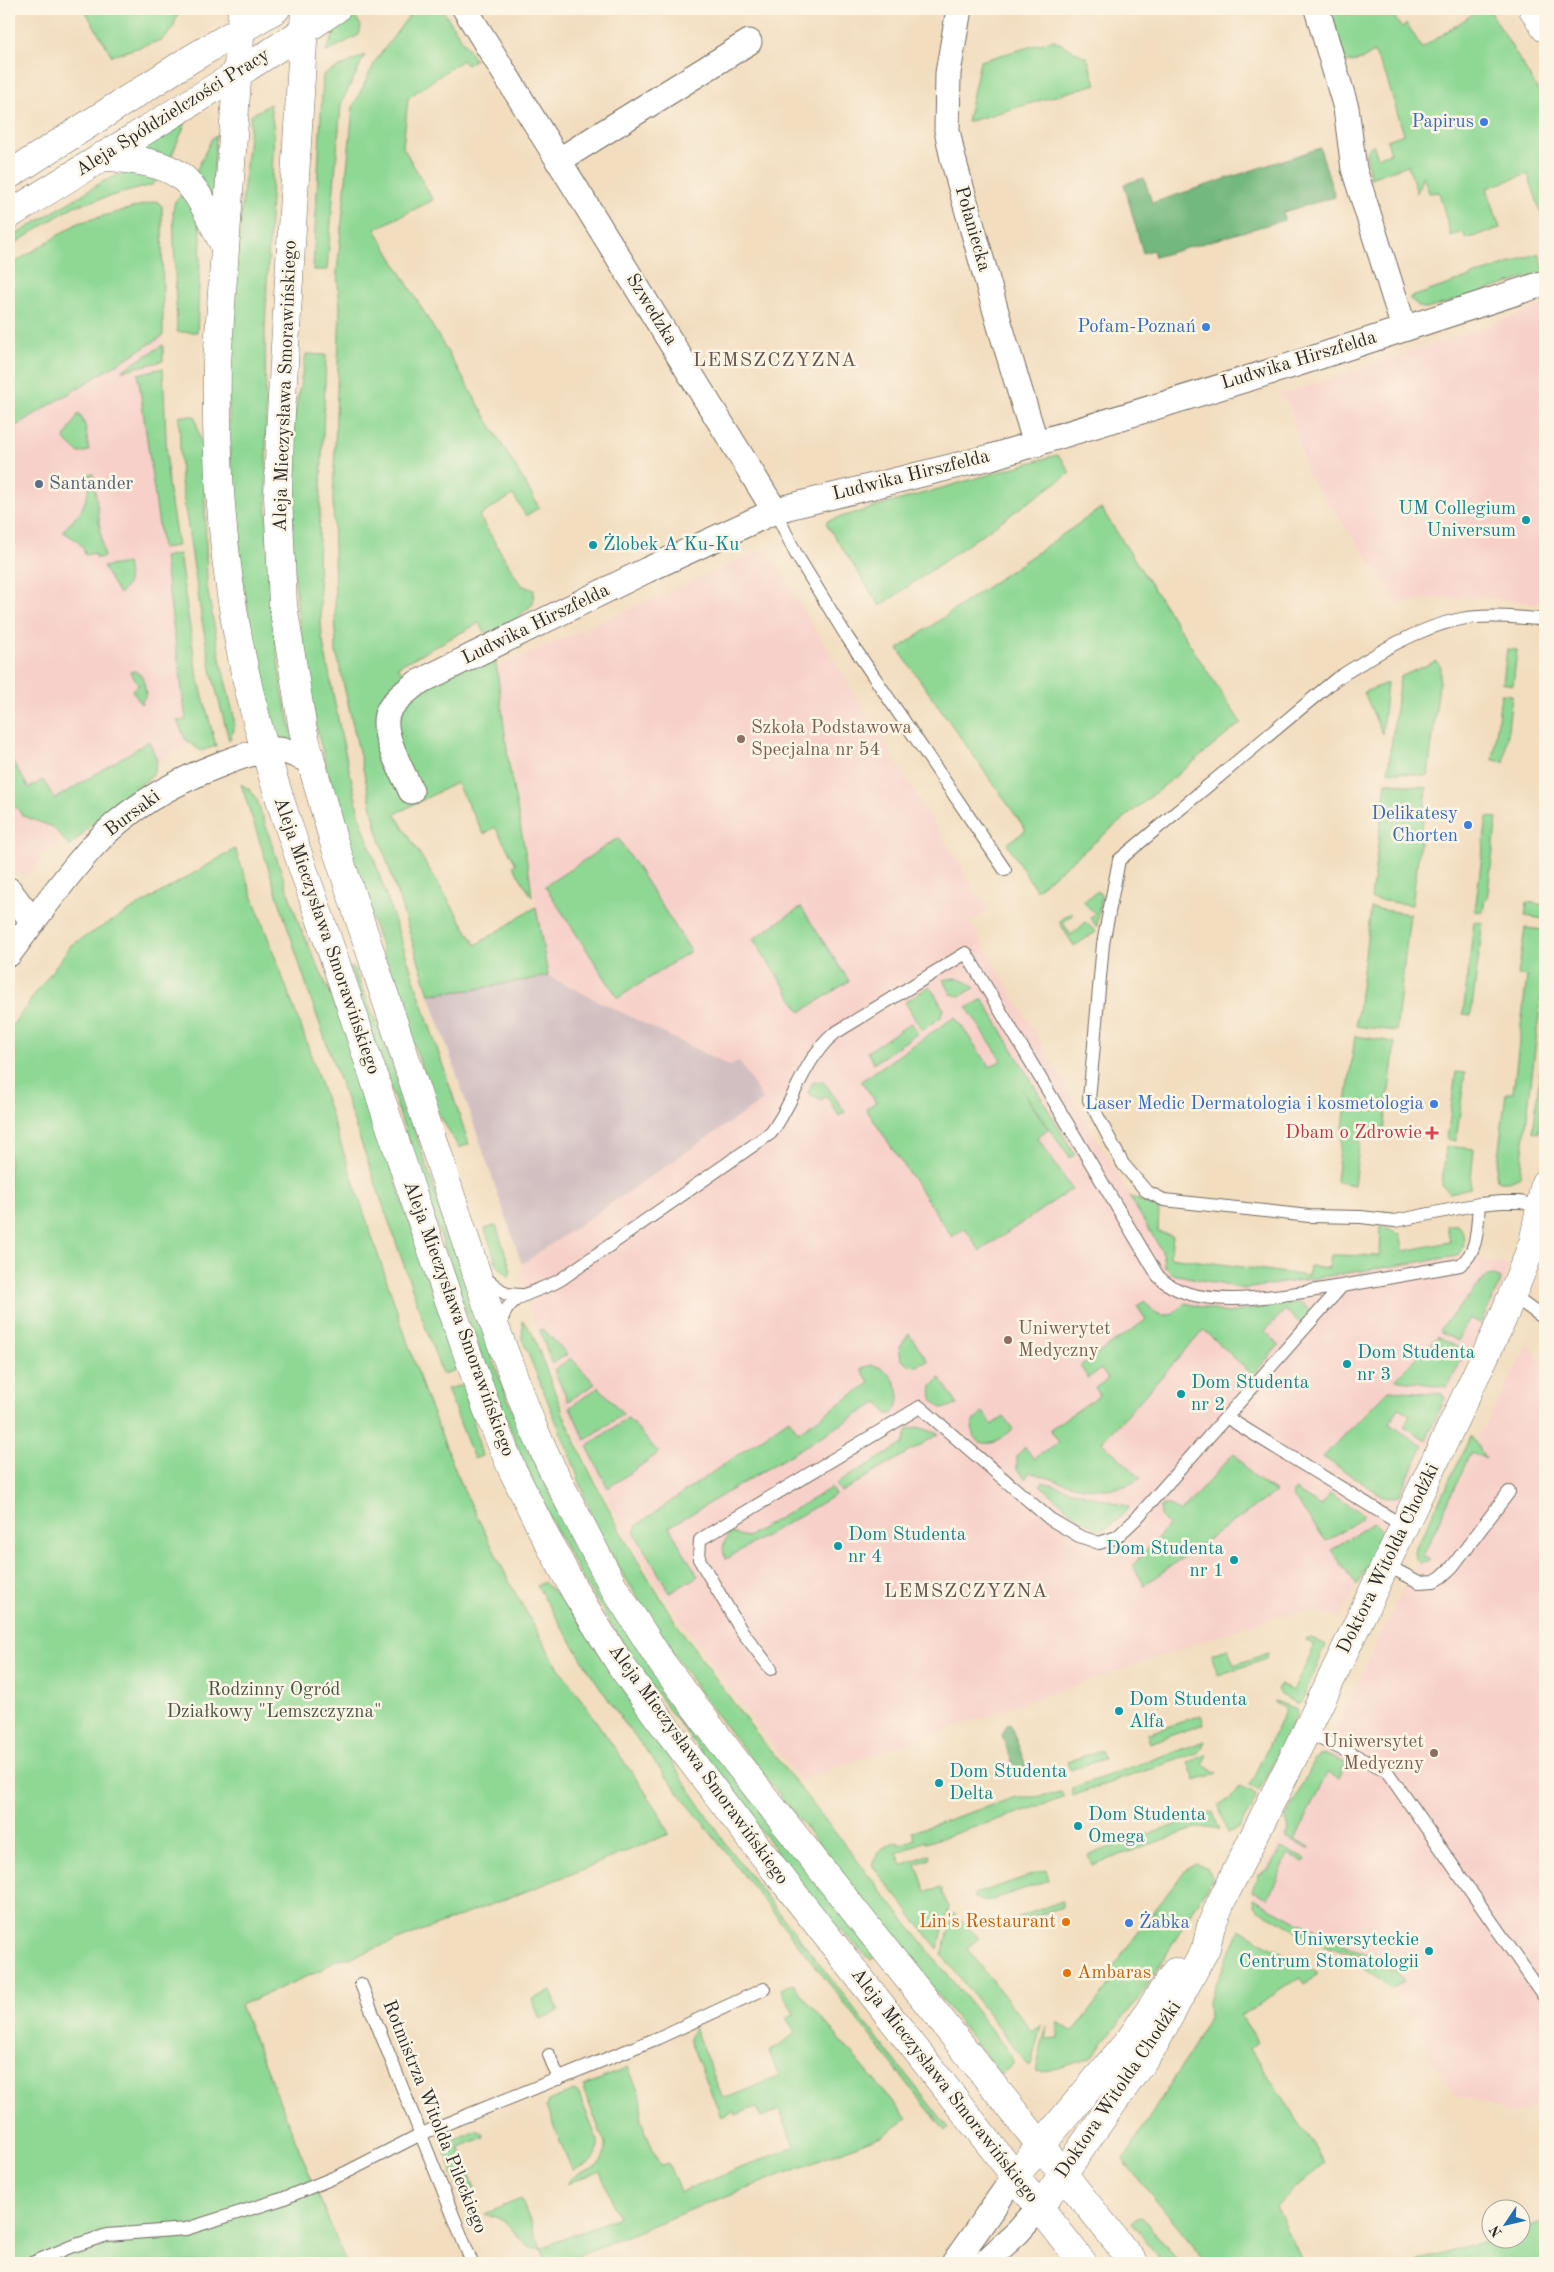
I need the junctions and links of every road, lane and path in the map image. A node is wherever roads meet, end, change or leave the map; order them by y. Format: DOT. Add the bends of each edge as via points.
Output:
graph roads {
  1 [pos="276,9"];
  2 [pos="336,9"];
  3 [pos="465,9"];
  4 [pos="960,9"];
  5 [pos="1317,9"];
  6 [pos="1533,9"];
  7 [pos="241,19"];
  8 [pos="304,20"];
  9 [pos="1545,28"];
  10 [pos="749,42"];
  11 [pos="237,74"];
  12 [pos="102,156"];
  13 [pos="558,161"];
  14 [pos="9,175"];
  15 [pos="9,215"];
  16 [pos="225,246"];
  17 [pos="1545,283"];
  18 [pos="1404,328"];
  19 [pos="1036,444"];
  20 [pos="775,512"];
  21 [pos="1545,619"];
  22 [pos="265,751"];
  23 [pos="311,761"];
  24 [pos="411,790"];
  25 [pos="1005,870"];
  26 [pos="9,890"];
  27 [pos="33,922"];
  28 [pos="9,954"];
  29 [pos="1544,1199"];
  30 [pos="1479,1204"];
  31 [pos="476,1270"];
  32 [pos="1342,1286"];
  33 [pos="521,1295"];
  34 [pos="1513,1296"];
  35 [pos="1545,1319"];
  36 [pos="500,1340"];
  37 [pos="1226,1417"];
  38 [pos="1509,1492"];
  39 [pos="1405,1527"];
  40 [pos="1386,1565"];
  41 [pos="771,1669"];
  42 [pos="1306,1732"];
  43 [pos="1211,1926"];
  44 [pos="361,1984"];
  45 [pos="764,1989"];
  46 [pos="1545,1998"];
  47 [pos="549,2055"];
  48 [pos="559,2079"];
  49 [pos="421,2134"];
  50 [pos="1042,2145"];
  51 [pos="1064,2174"];
  52 [pos="1015,2176"];
  53 [pos="1039,2208"];
  54 [pos="32,2263"];
  55 [pos="472,2263"];
  56 [pos="954,2263"];
  57 [pos="984,2263"];
  58 [pos="1083,2263"];
  59 [pos="1134,2263"];
  1 -- 7 [label="main road, Aleja Spółdzielczości Pracy"];
  2 -- 8 [label="main road, Aleja Spółdzielczości Pracy"];
  3 -- 13 [label="street, Szwedzka"];
  4 -- 19 [label="street, Połaniecka" via="948,73 947,130"];
  5 -- 18 [label="street" via="1346,108 1354,169"];
  6 -- 9 [label="main road"];
  7 -- 11 [label="main road, Aleja Mieczysława Smorawińskiego"];
  7 -- 14 [label="main road, Aleja Spółdzielczości Pracy"];
  8 -- 11 [label="main road, Aleja Spółdzielczości Pracy"];
  8 -- 23 [label="main road, Aleja Mieczysława Smorawińskiego" via="278,496 283,605"];
  10 -- 13 [label="street"];
  11 -- 12 [label="main road, Aleja Spółdzielczości Pracy"];
  11 -- 16 [label="main road, Aleja Mieczysława Smorawińskiego"];
  12 -- 15 [label="main road, Aleja Spółdzielczości Pracy"];
  12 -- 16 [label="main road" via="160,164 187,180 202,200"];
  13 -- 20 [label="street, Szwedzka"];
  16 -- 22 [label="main road, Aleja Mieczysława Smorawińskiego" via="216,396 220,488 230,595"];
  17 -- 18 [label="street, Ludwika Hirszfelda"];
  18 -- 19 [label="street, Ludwika Hirszfelda"];
  19 -- 20 [label="street, Ludwika Hirszfelda"];
  20 -- 24 [label="street, Ludwika Hirszfelda" via="647,570 417,683 402,694 388,711 385,723 387,737"];
  20 -- 25 [label="lane" via="796,554 847,637"];
  21 -- 30 [label="lane" via="1459,619 1394,644 1336,679 1119,860 1102,952 1089,1100 1123,1164 1146,1191 1164,1200 1201,1205 1395,1221"];
  22 -- 23 [label="street" via="279,750"];
  22 -- 27 [label="street, Bursaki" via="186,777 150,799 94,845"];
  22 -- 52 [label="main road, Aleja Mieczysława Smorawińskiego" via="475,1376 512,1469 544,1534 610,1648 660,1720"];
  23 -- 31 [label="main road, Aleja Mieczysława Smorawińskiego" via="336,848"];
  26 -- 27 [label="street"];
  27 -- 28 [label="street, Bursaki"];
  29 -- 30 [label="lane"];
  29 -- 34 [label="main road, Doktora Witolda Chodźki" via="1533,1242"];
  30 -- 32 [label="lane" via="1474,1245 1468,1259 1460,1265"];
  31 -- 33 [label="lane" via="506,1294"];
  31 -- 36 [label="main road, Aleja Mieczysława Smorawińskiego"];
  32 -- 33 [label="lane" via="1244,1300 1208,1298 1166,1284 1158,1276 966,952 822,1044 812,1056 784,1116 771,1133 560,1280"];
  32 -- 37 [label="lane"];
  33 -- 36 [label="lane" via="506,1311"];
  34 -- 35 [label="lane"];
  34 -- 39 [label="main road, Doktora Witolda Chodźki"];
  36 -- 50 [label="main road, Aleja Mieczysława Smorawińskiego" via="552,1471 613,1586 662,1663"];
  37 -- 39 [label="lane"];
  37 -- 41 [label="lane" via="1135,1520 1117,1537 1099,1543 1079,1536 1050,1519 920,1407 700,1540 699,1559 741,1630"];
  38 -- 40 [label="lane" via="1441,1578 1419,1582"];
  39 -- 40 [label="main road, Doktora Witolda Chodźki"];
  40 -- 42 [label="main road, Doktora Witolda Chodźki"];
  42 -- 43 [label="main road, Doktora Witolda Chodźki"];
  42 -- 46 [label="lane" via="1386,1770"];
  43 -- 50 [label="main road, Doktora Witolda Chodźki" via="1192,1944 1130,2038"];
  43 -- 51 [label="main road, Doktora Witolda Chodźki" via="1206,1948 1154,2045"];
  44 -- 49 [label="lane, Rotmistrza Witolda Pileckiego"];
  45 -- 48 [label="lane"];
  47 -- 48 [label="lane"];
  48 -- 49 [label="lane"];
  49 -- 54 [label="lane" via="345,2173 223,2219 186,2229 107,2235"];
  49 -- 55 [label="lane, Rotmistrza Witolda Pileckiego"];
  50 -- 51 [label="main road, Aleja Mieczysława Smorawińskiego"];
  50 -- 52 [label="main road, Doktora Witolda Chodźki"];
  51 -- 53 [label="main road, Doktora Witolda Chodźki"];
  51 -- 59 [label="main road, Aleja Mieczysława Smorawińskiego"];
  52 -- 53 [label="main road, Aleja Mieczysława Smorawińskiego"];
  52 -- 56 [label="street, Doktora Witolda Chodźki"];
  53 -- 57 [label="street, Doktora Witolda Chodźki"];
  53 -- 58 [label="main road, Aleja Mieczysława Smorawińskiego"];
}
